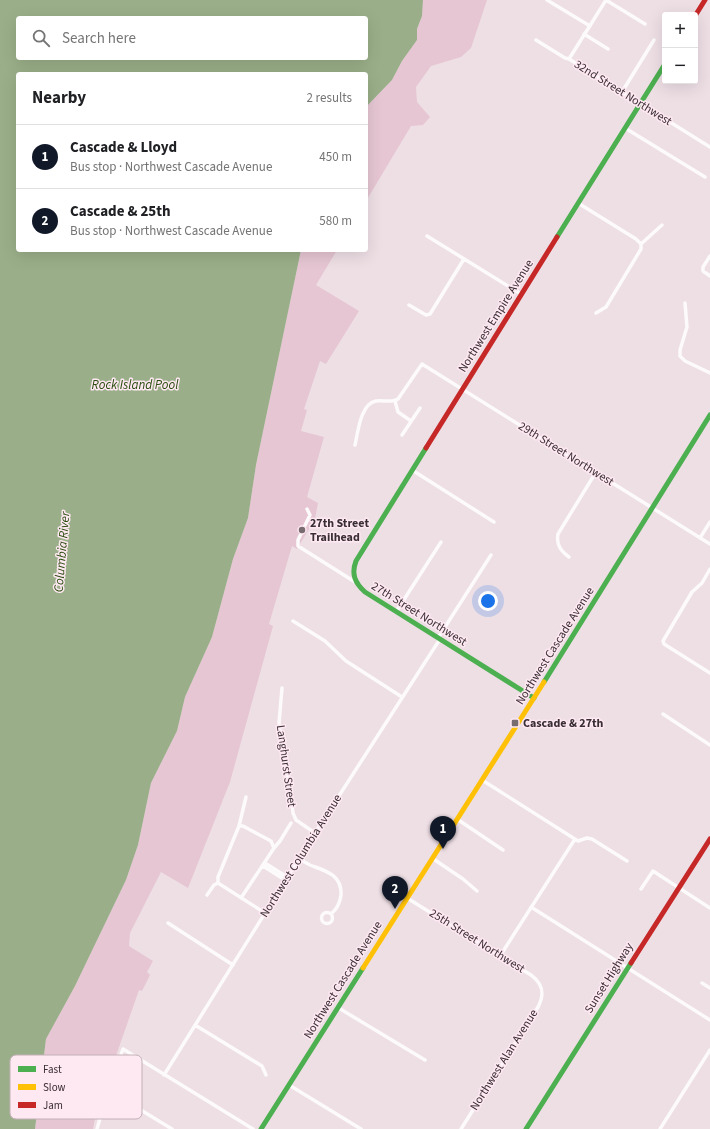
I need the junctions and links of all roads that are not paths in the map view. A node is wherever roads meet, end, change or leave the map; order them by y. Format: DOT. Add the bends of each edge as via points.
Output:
graph roads {
  1 [pos="547,0"];
  2 [pos="606,0"];
  3 [pos="705,0"];
  4 [pos="698,12"];
  5 [pos="645,24"];
  6 [pos="590,26"];
  7 [pos="584,34"];
  8 [pos="536,40"];
  9 [pos="654,40"];
  10 [pos="608,49"];
  11 [pos="569,59"];
  12 [pos="662,69"];
  13 [pos="622,92"];
  14 [pos="640,103"];
  15 [pos="625,128"];
  16 [pos="710,147"];
  17 [pos="705,177"];
  18 [pos="578,203"];
  19 [pos="662,225"];
  20 [pos="427,236"];
  21 [pos="641,244"];
  22 [pos="710,256"];
  23 [pos="464,259"];
  24 [pos="710,276"];
  25 [pos="521,294"];
  26 [pos="685,303"];
  27 [pos="409,305"];
  28 [pos="596,313"];
  29 [pos="710,373"];
  30 [pos="463,389"];
  31 [pos="395,401"];
  32 [pos="420,408"];
  33 [pos="710,415"];
  34 [pos="411,421"];
  35 [pos="402,435"];
  36 [pos="356,445"];
  37 [pos="412,470"];
  38 [pos="596,472"];
  39 [pos="653,508"];
  40 [pos="307,509"];
  41 [pos="494,522"];
  42 [pos="710,522"];
  43 [pos="700,538"];
  44 [pos="440,542"];
  45 [pos="710,544"];
  46 [pos="491,555"];
  47 [pos="569,557"];
  48 [pos="710,569"];
  49 [pos="355,582"];
  50 [pos="396,612"];
  51 [pos="293,621"];
  52 [pos="439,638"];
  53 [pos="710,673"];
  54 [pos="282,688"];
  55 [pos="402,697"];
  56 [pos="534,698"];
  57 [pos="663,714"];
  58 [pos="710,745"];
  59 [pos="482,780"];
  60 [pos="246,797"];
  61 [pos="457,819"];
  62 [pos="291,823"];
  63 [pos="239,826"];
  64 [pos="315,833"];
  65 [pos="710,838"];
  66 [pos="575,839"];
  67 [pos="274,848"];
  68 [pos="503,850"];
  69 [pos="299,858"];
  70 [pos="432,858"];
  71 [pos="627,862"];
  72 [pos="264,864"];
  73 [pos="286,878"];
  74 [pos="218,883"];
  75 [pos="679,888"];
  76 [pos="641,889"];
  77 [pos="477,891"];
  78 [pos="207,895"];
  79 [pos="240,898"];
  80 [pos="407,898"];
  81 [pos="531,907"];
  82 [pos="710,908"];
  83 [pos="265,913"];
  84 [pos="331,914"];
  85 [pos="168,923"];
  86 [pos="500,956"];
  87 [pos="233,965"];
  88 [pos="628,968"];
  89 [pos="702,983"];
  90 [pos="542,988"];
  91 [pos="710,988"];
  92 [pos="337,1007"];
  93 [pos="710,1020"];
  94 [pos="195,1025"];
  95 [pos="710,1050"];
  96 [pos="121,1055"];
  97 [pos="132,1055"];
  98 [pos="425,1060"];
  99 [pos="142,1061"];
  100 [pos="164,1075"];
  101 [pos="266,1076"];
  102 [pos="289,1085"];
  103 [pos="142,1111"];
  104 [pos="100,1119"];
  105 [pos="97,1129"];
  106 [pos="172,1129"];
  107 [pos="253,1129"];
  108 [pos="261,1129"];
  109 [pos="361,1129"];
  110 [pos="461,1129"];
  111 [pos="526,1129"];
  112 [pos="660,1129"];
  1 -- 6 [label="street"];
  2 -- 5 [label="street"];
  2 -- 6 [label="street"];
  3 -- 4 [label="main road"];
  6 -- 7 [label="street"];
  7 -- 10 [label="street"];
  7 -- 11 [label="street"];
  8 -- 11 [label="street, 32nd Street Northwest"];
  9 -- 13 [label="street"];
  11 -- 13 [label="street, 32nd Street Northwest"];
  12 -- 14 [label="main road, Northwest Empire Avenue"];
  13 -- 14 [label="street, 32nd Street Northwest"];
  14 -- 15 [label="main road, Northwest Empire Avenue"];
  14 -- 16 [label="street, 32nd Street Northwest"];
  15 -- 17 [label="street"];
  15 -- 18 [label="main road, Northwest Empire Avenue"];
  18 -- 21 [label="street"];
  18 -- 25 [label="main road, Northwest Empire Avenue"];
  19 -- 21 [label="street"];
  20 -- 23 [label="street"];
  21 -- 28 [label="street" via="641,249 606,307"];
  22 -- 24 [label="street" via="703,267 703,271"];
  23 -- 25 [label="street"];
  23 -- 27 [label="street" via="430,314 426,315"];
  25 -- 30 [label="main road, Northwest Empire Avenue"];
  26 -- 29 [label="street" via="687,327 680,356"];
  30 -- 31 [label="street, 29th Street Northwest" via="422,364"];
  30 -- 37 [label="main road, Northwest Empire Avenue"];
  30 -- 38 [label="street, 29th Street Northwest"];
  31 -- 34 [label="street" via="398,412"];
  31 -- 36 [label="street" via="374,402 367,407 362,415"];
  32 -- 34 [label="street"];
  33 -- 39 [label="main road, Northwest Cascade Avenue"];
  34 -- 35 [label="street"];
  37 -- 41 [label="street"];
  37 -- 49 [label="main road, Northwest Empire Avenue" via="356,561 353,572"];
  38 -- 39 [label="street, 29th Street Northwest"];
  38 -- 47 [label="street" via="558,534 558,544"];
  39 -- 43 [label="street, 29th Street Northwest"];
  39 -- 56 [label="main road, Northwest Cascade Avenue"];
  40 -- 49 [label="street, 27th Street Northwest" via="310,515 300,535 300,548"];
  42 -- 43 [label="street"];
  43 -- 45 [label="street, 29th Street Northwest"];
  44 -- 50 [label="street"];
  46 -- 52 [label="street, Northwest Columbia Avenue"];
  48 -- 53 [label="street" via="702,583 692,592 662,641"];
  49 -- 50 [label="main road, 27th Street Northwest" via="365,592"];
  50 -- 52 [label="main road, 27th Street Northwest"];
  51 -- 55 [label="street" via="325,641 346,661"];
  52 -- 55 [label="street, Northwest Columbia Avenue"];
  52 -- 56 [label="main road, 27th Street Northwest"];
  54 -- 64 [label="street, Langhurst Street" via="280,737 285,754 293,813 296,820"];
  55 -- 64 [label="street, Northwest Columbia Avenue"];
  56 -- 59 [label="main road, Northwest Cascade Avenue"];
  57 -- 58 [label="street"];
  59 -- 61 [label="main road, Northwest Cascade Avenue"];
  59 -- 66 [label="street"];
  60 -- 63 [label="street"];
  61 -- 68 [label="street"];
  61 -- 70 [label="main road, Northwest Cascade Avenue"];
  62 -- 67 [label="street"];
  63 -- 67 [label="street" via="271,841"];
  63 -- 74 [label="street" via="218,877"];
  64 -- 69 [label="street, Northwest Columbia Avenue"];
  65 -- 75 [label="main road, Sunset Highway"];
  66 -- 71 [label="street" via="592,839"];
  66 -- 81 [label="street"];
  67 -- 72 [label="street"];
  69 -- 73 [label="street, Northwest Columbia Avenue"];
  69 -- 84 [label="street" via="332,874 337,880 341,893 340,901"];
  70 -- 77 [label="street"];
  70 -- 80 [label="main road, Northwest Cascade Avenue"];
  72 -- 73 [label="street"];
  72 -- 79 [label="street"];
  73 -- 83 [label="street, Northwest Columbia Avenue"];
  74 -- 78 [label="street"];
  74 -- 79 [label="street"];
  75 -- 76 [label="street" via="653,871"];
  75 -- 82 [label="street"];
  75 -- 88 [label="main road, Sunset Highway"];
  79 -- 83 [label="street"];
  80 -- 86 [label="street, 25th Street Northwest"];
  80 -- 92 [label="main road, Northwest Cascade Avenue"];
  81 -- 86 [label="street"];
  81 -- 88 [label="street"];
  83 -- 87 [label="street, Northwest Columbia Avenue"];
  85 -- 87 [label="street"];
  86 -- 90 [label="street, 25th Street Northwest" via="536,978"];
  87 -- 94 [label="street, Northwest Columbia Avenue"];
  88 -- 93 [label="street"];
  88 -- 111 [label="main road, Sunset Highway"];
  89 -- 91 [label="street"];
  90 -- 110 [label="street, Northwest Alan Avenue" via="538,1007"];
  92 -- 98 [label="street"];
  92 -- 102 [label="main road, Northwest Cascade Avenue"];
  94 -- 100 [label="street, Northwest Columbia Avenue"];
  94 -- 101 [label="street" via="262,1066"];
  95 -- 112 [label="street"];
  96 -- 97 [label="street" via="123,1049"];
  99 -- 100 [label="street"];
  100 -- 107 [label="street"];
  102 -- 108 [label="main road, Northwest Cascade Avenue"];
  102 -- 109 [label="street"];
  103 -- 106 [label="street"];
  104 -- 105 [label="street"];
}
